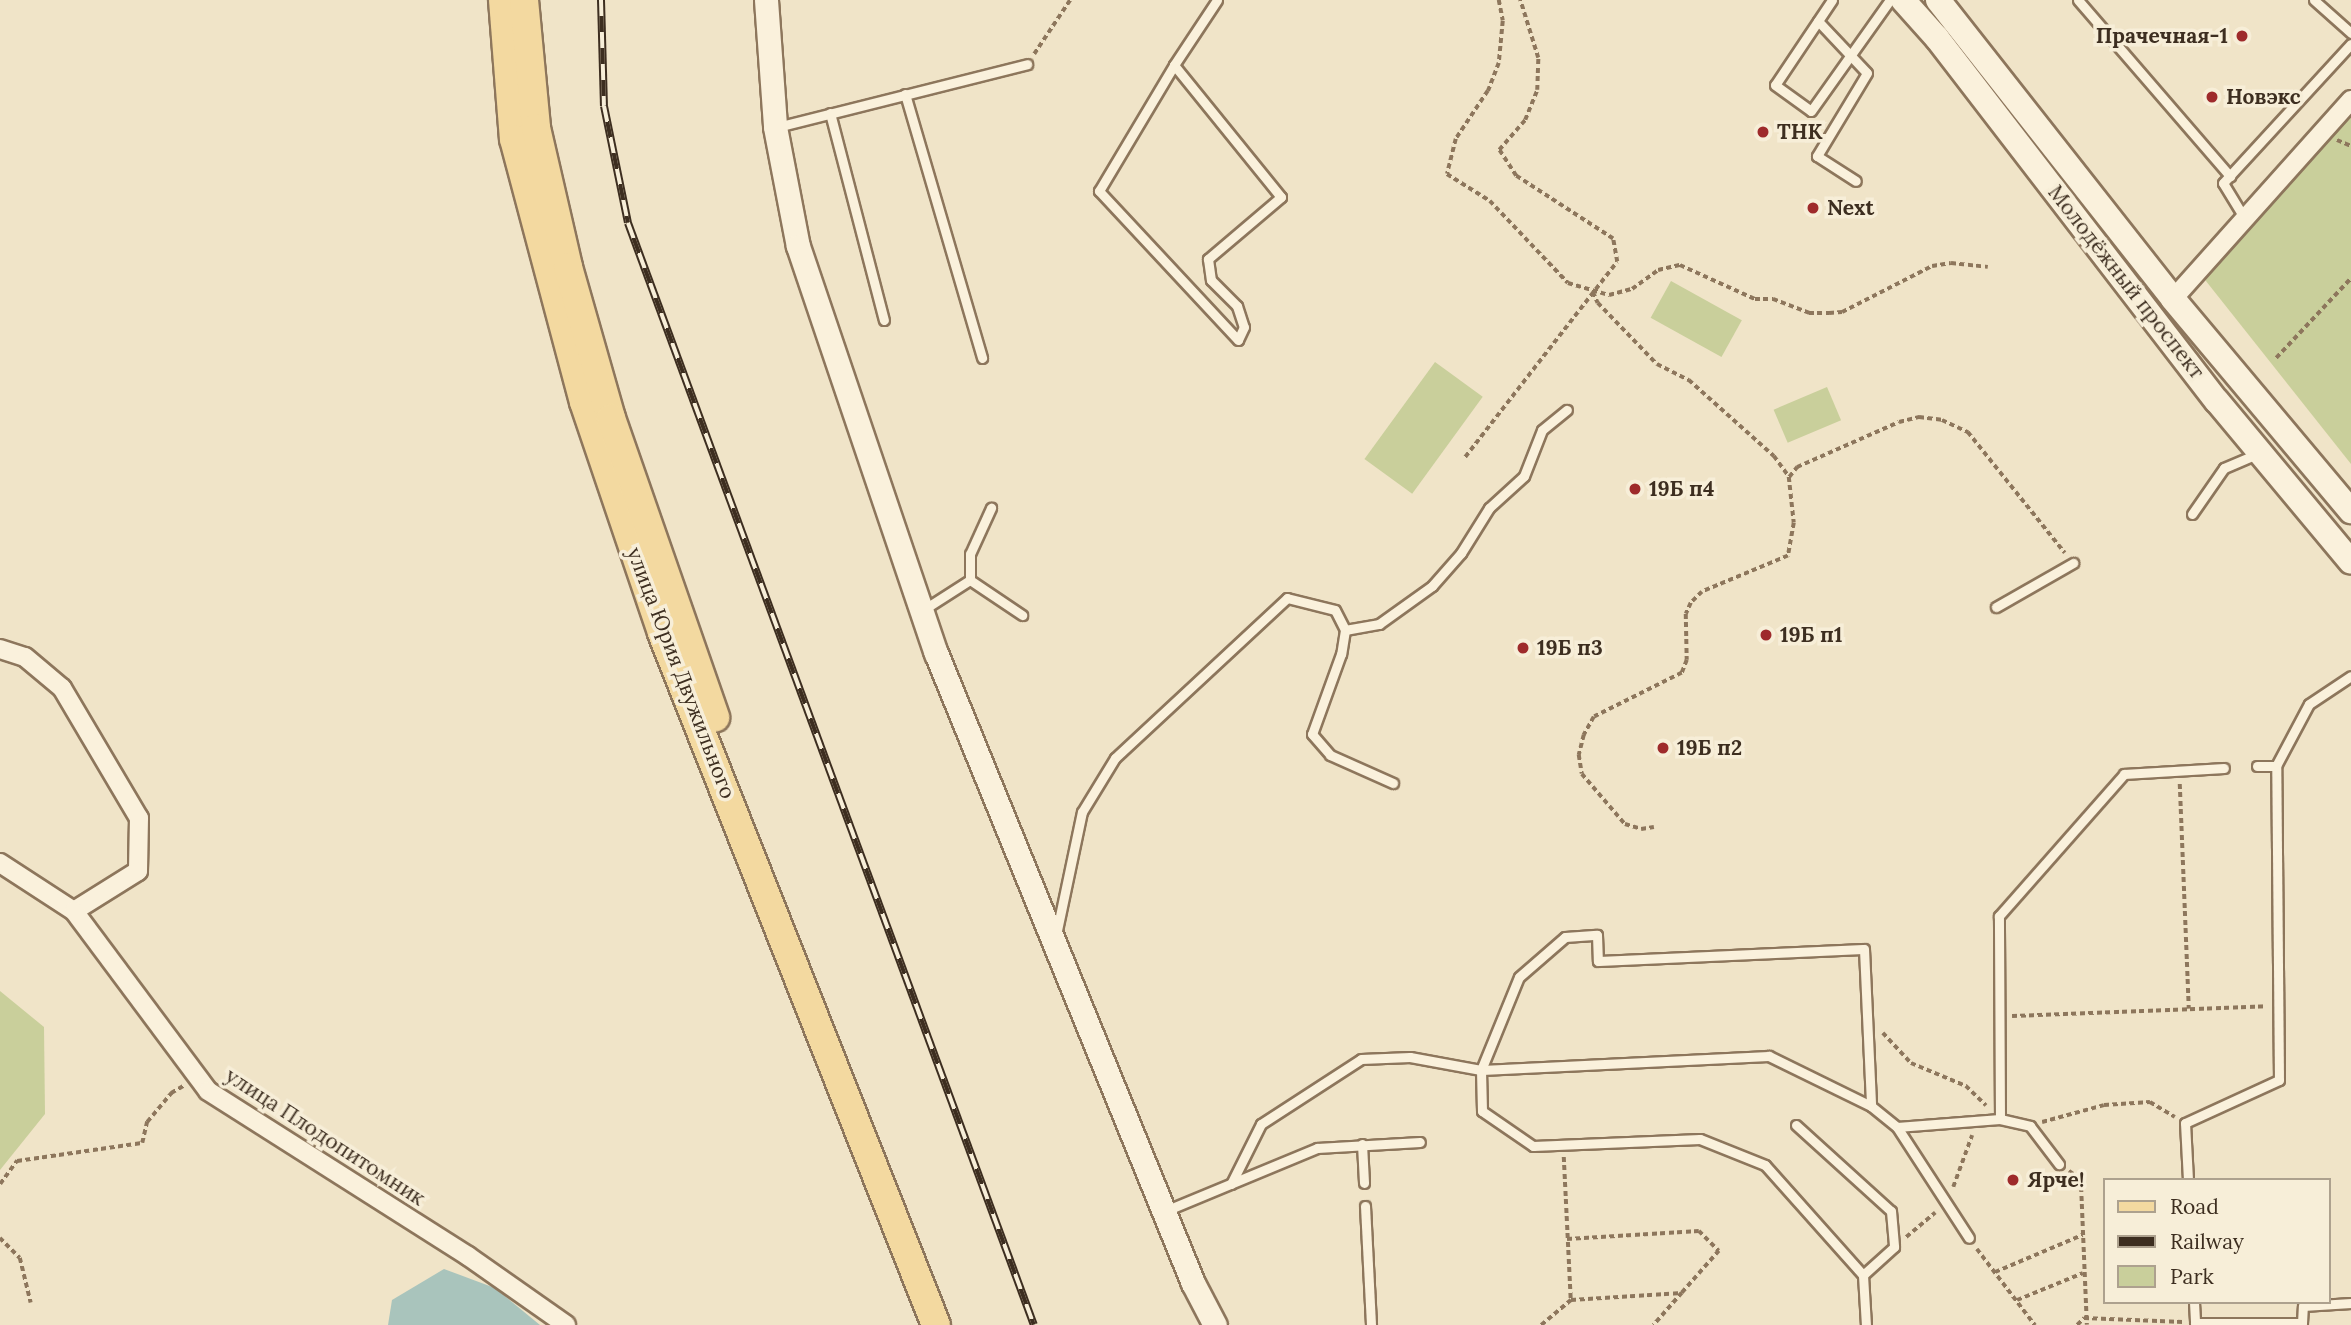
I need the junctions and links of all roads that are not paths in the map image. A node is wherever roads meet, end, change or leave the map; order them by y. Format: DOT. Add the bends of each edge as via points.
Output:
graph roads {
  1 [pos="503,0"];
  2 [pos="524,0"];
  3 [pos="766,0"];
  4 [pos="1217,0"];
  5 [pos="1832,0"];
  6 [pos="1890,0"];
  7 [pos="1903,0"];
  8 [pos="1938,0"];
  9 [pos="2078,0"];
  10 [pos="2314,0"];
  11 [pos="1818,21"];
  12 [pos="2351,33"];
  13 [pos="2351,44"];
  14 [pos="1849,55"];
  15 [pos="1027,64"];
  16 [pos="1174,65"];
  17 [pos="905,94"];
  18 [pos="2351,100"];
  19 [pos="830,113"];
  20 [pos="775,127"];
  21 [pos="2230,176"];
  22 [pos="1856,181"];
  23 [pos="2245,219"];
  24 [pos="2173,299"];
  25 [pos="884,320"];
  26 [pos="982,358"];
  27 [pos="1567,410"];
  28 [pos="2261,452"];
  29 [pos="991,508"];
  30 [pos="2351,511"];
  31 [pos="2192,514"];
  32 [pos="2351,562"];
  33 [pos="2073,563"];
  34 [pos="970,580"];
  35 [pos="1996,607"];
  36 [pos="922,611"];
  37 [pos="1022,615"];
  38 [pos="1345,630"];
  39 [pos="0,649"];
  40 [pos="2351,676"];
  41 [pos="2257,766"];
  42 [pos="2276,766"];
  43 [pos="2224,768"];
  44 [pos="1393,783"];
  45 [pos="0,863"];
  46 [pos="74,911"];
  47 [pos="1054,944"];
  48 [pos="1481,1070"];
  49 [pos="1871,1106"];
  50 [pos="2000,1119"];
  51 [pos="1796,1125"];
  52 [pos="1897,1127"];
  53 [pos="1420,1142"];
  54 [pos="1362,1144"];
  55 [pos="2059,1164"];
  56 [pos="2188,1178"];
  57 [pos="1364,1183"];
  58 [pos="1231,1184"];
  59 [pos="1365,1206"];
  60 [pos="1163,1211"];
  61 [pos="1969,1238"];
  62 [pos="1863,1275"];
  63 [pos="2351,1303"];
  64 [pos="2194,1304"];
  65 [pos="566,1325"];
  66 [pos="936,1325"];
  67 [pos="955,1325"];
  68 [pos="1215,1325"];
  69 [pos="1371,1325"];
  70 [pos="1866,1325"];
  1 -- 66 [label="main road, улица Юрия Двужильного" via="514,139 584,402 662,633"];
  2 -- 67 [label="main road, улица Юрия Двужильного" via="536,128 568,267 611,418 744,797"];
  3 -- 20 [label="street"];
  4 -- 16 [label="lane"];
  5 -- 11 [label="lane"];
  6 -- 14 [label="lane"];
  7 -- 28 [label="main road, Молодёжный проспект" via="1937,37"];
  8 -- 24 [label="main road, Молодёжный проспект"];
  9 -- 21 [label="lane"];
  10 -- 12 [label="lane"];
  11 -- 14 [label="lane"];
  11 -- 14 [label="lane" via="1775,85 1811,111"];
  13 -- 21 [label="lane"];
  14 -- 22 [label="lane" via="1867,73 1817,156"];
  15 -- 17 [label="lane"];
  16 -- 16 [label="lane" via="1099,191 1238,340 1244,327 1237,306 1212,280 1208,258 1281,197"];
  17 -- 19 [label="lane"];
  17 -- 26 [label="lane"];
  18 -- 23 [label="street"];
  19 -- 20 [label="lane"];
  19 -- 25 [label="lane"];
  20 -- 36 [label="street" via="798,246"];
  21 -- 23 [label="lane" via="2223,183"];
  23 -- 24 [label="street"];
  24 -- 30 [label="main road, Молодёжный проспект"];
  27 -- 38 [label="lane" via="1542,430 1524,476 1489,508 1461,553 1432,586 1379,624"];
  28 -- 31 [label="lane" via="2224,468"];
  28 -- 32 [label="main road, Молодёжный проспект"];
  29 -- 34 [label="lane" via="970,554"];
  33 -- 35 [label="lane"];
  34 -- 36 [label="lane"];
  34 -- 37 [label="lane"];
  36 -- 47 [label="street"];
  38 -- 44 [label="lane" via="1312,734 1330,755"];
  38 -- 47 [label="lane" via="1335,610 1287,598 1115,758 1082,812"];
  39 -- 46 [label="street" via="25,657 62,688 139,818 138,871"];
  40 -- 42 [label="lane" via="2309,704"];
  41 -- 42 [label="lane"];
  42 -- 56 [label="lane" via="2279,1080 2185,1123"];
  43 -- 50 [label="lane" via="2124,774 1999,916"];
  45 -- 46 [label="street, улица Плодопитомник"];
  46 -- 65 [label="street, улица Плодопитомник" via="208,1091 468,1256"];
  47 -- 60 [label="street"];
  48 -- 49 [label="lane" via="1769,1056"];
  48 -- 49 [label="lane" via="1519,976 1565,937 1597,935 1598,961 1864,949"];
  48 -- 58 [label="lane" via="1410,1057 1361,1059 1261,1124"];
  48 -- 62 [label="lane" via="1482,1111 1533,1146 1700,1139 1765,1166"];
  49 -- 52 [label="lane"];
  50 -- 52 [label="lane"];
  50 -- 55 [label="lane" via="2029,1126"];
  51 -- 62 [label="lane" via="1891,1211 1894,1247"];
  52 -- 61 [label="lane"];
  53 -- 54 [label="lane"];
  54 -- 57 [label="lane"];
  54 -- 58 [label="lane" via="1317,1148"];
  58 -- 60 [label="lane"];
  59 -- 69 [label="lane"];
  60 -- 68 [label="street"];
  62 -- 70 [label="lane"];
  63 -- 64 [label="lane" via="2303,1306 2302,1323 2195,1322"];
}
